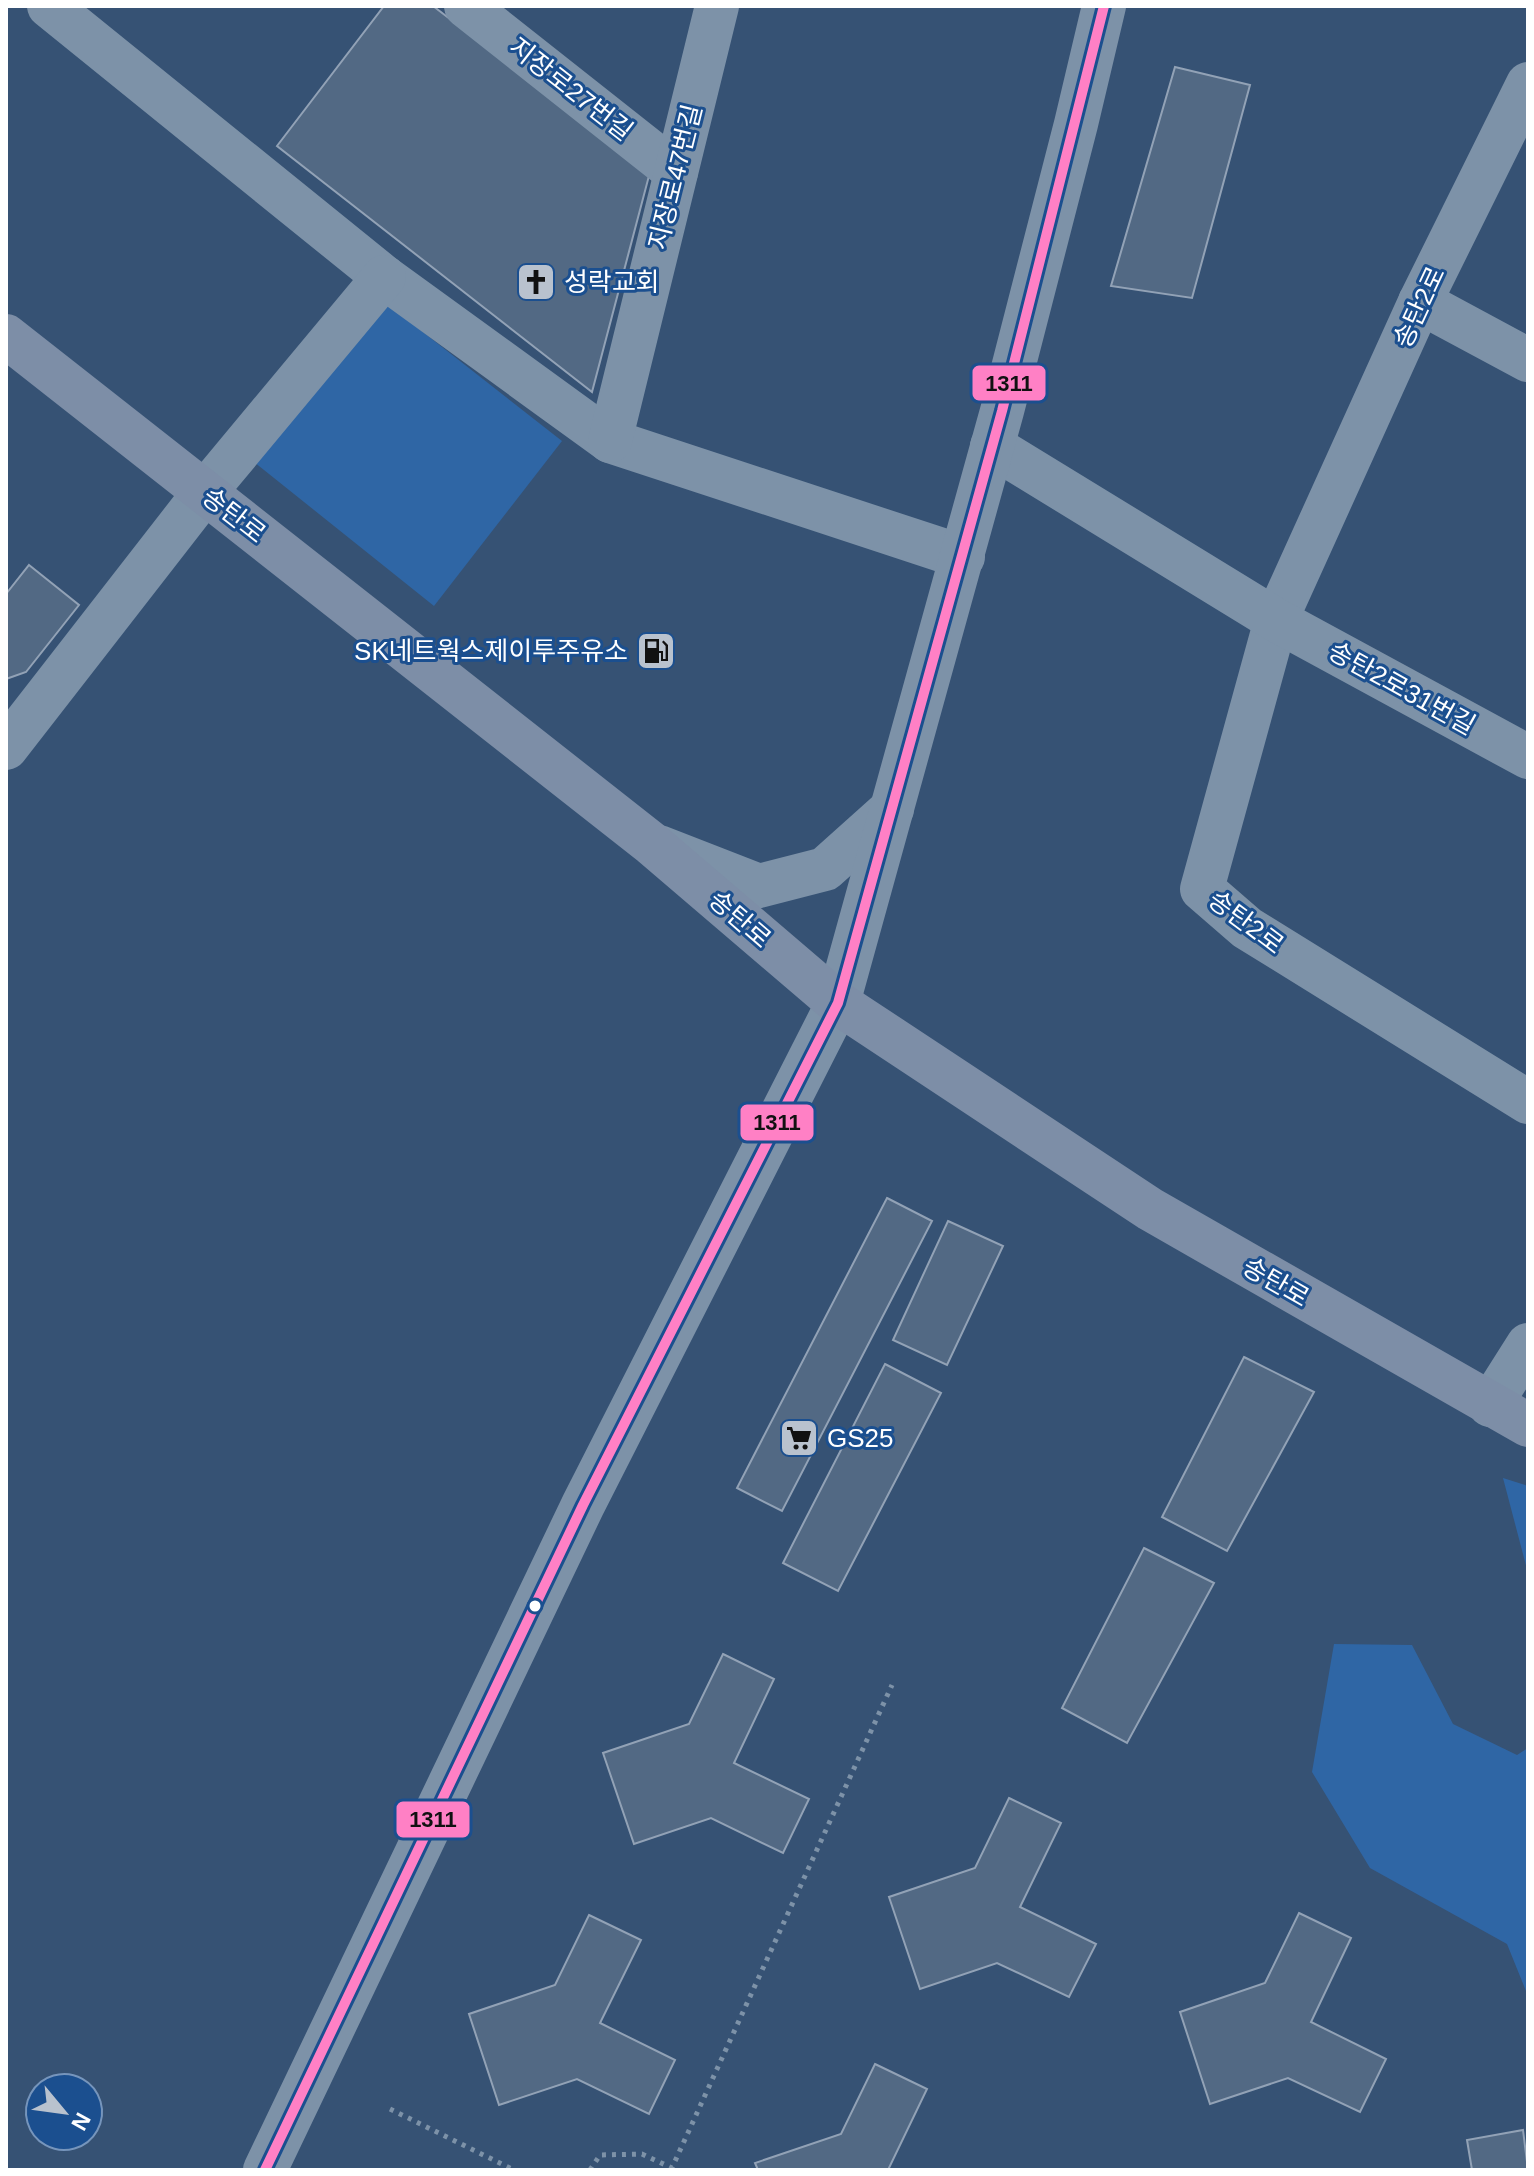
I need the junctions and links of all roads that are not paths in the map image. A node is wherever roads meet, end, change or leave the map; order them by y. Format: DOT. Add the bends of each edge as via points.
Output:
graph roads {
  1 [pos="49,6"];
  2 [pos="466,6"];
  3 [pos="717,6"];
  4 [pos="1104,6"];
  5 [pos="1528,84"];
  6 [pos="676,172"];
  7 [pos="384,277"];
  8 [pos="1420,302"];
  9 [pos="6,336"];
  10 [pos="1528,360"];
  11 [pos="610,441"];
  12 [pos="992,446"];
  13 [pos="205,492"];
  14 [pos="963,557"];
  15 [pos="1276,620"];
  16 [pos="12,726"];
  17 [pos="1528,757"];
  18 [pos="892,809"];
  19 [pos="652,844"];
  20 [pos="838,1003"];
  21 [pos="1528,1102"];
  22 [pos="1528,1345"];
  23 [pos="1490,1405"];
  24 [pos="1528,1425"];
  25 [pos="265,2170"];
  1 -- 7 [label="street"];
  2 -- 6 [label="street, 지장로27번길"];
  3 -- 6 [label="street, 지장로47번길"];
  4 -- 12 [label="street"];
  5 -- 8 [label="street, 송탄2로"];
  6 -- 11 [label="street, 지장로47번길"];
  7 -- 11 [label="street"];
  7 -- 13 [label="street"];
  8 -- 10 [label="street"];
  8 -- 15 [label="street, 송탄2로"];
  9 -- 13 [label="main road, 송탄로"];
  11 -- 14 [label="street"];
  12 -- 14 [label="street"];
  12 -- 15 [label="street"];
  13 -- 16 [label="street"];
  13 -- 19 [label="main road, 송탄로"];
  14 -- 18 [label="street"];
  15 -- 17 [label="street, 송탄2로31번길"];
  15 -- 21 [label="street, 송탄2로" via="1202,889 1247,928"];
  18 -- 19 [label="street" via="825,869 759,886"];
  18 -- 20 [label="street"];
  19 -- 20 [label="main road, 송탄로"];
  20 -- 23 [label="main road, 송탄로" via="1150,1209"];
  20 -- 25 [label="street" via="583,1505"];
  22 -- 23 [label="street"];
  23 -- 24 [label="main road, 송탄로"];
}
